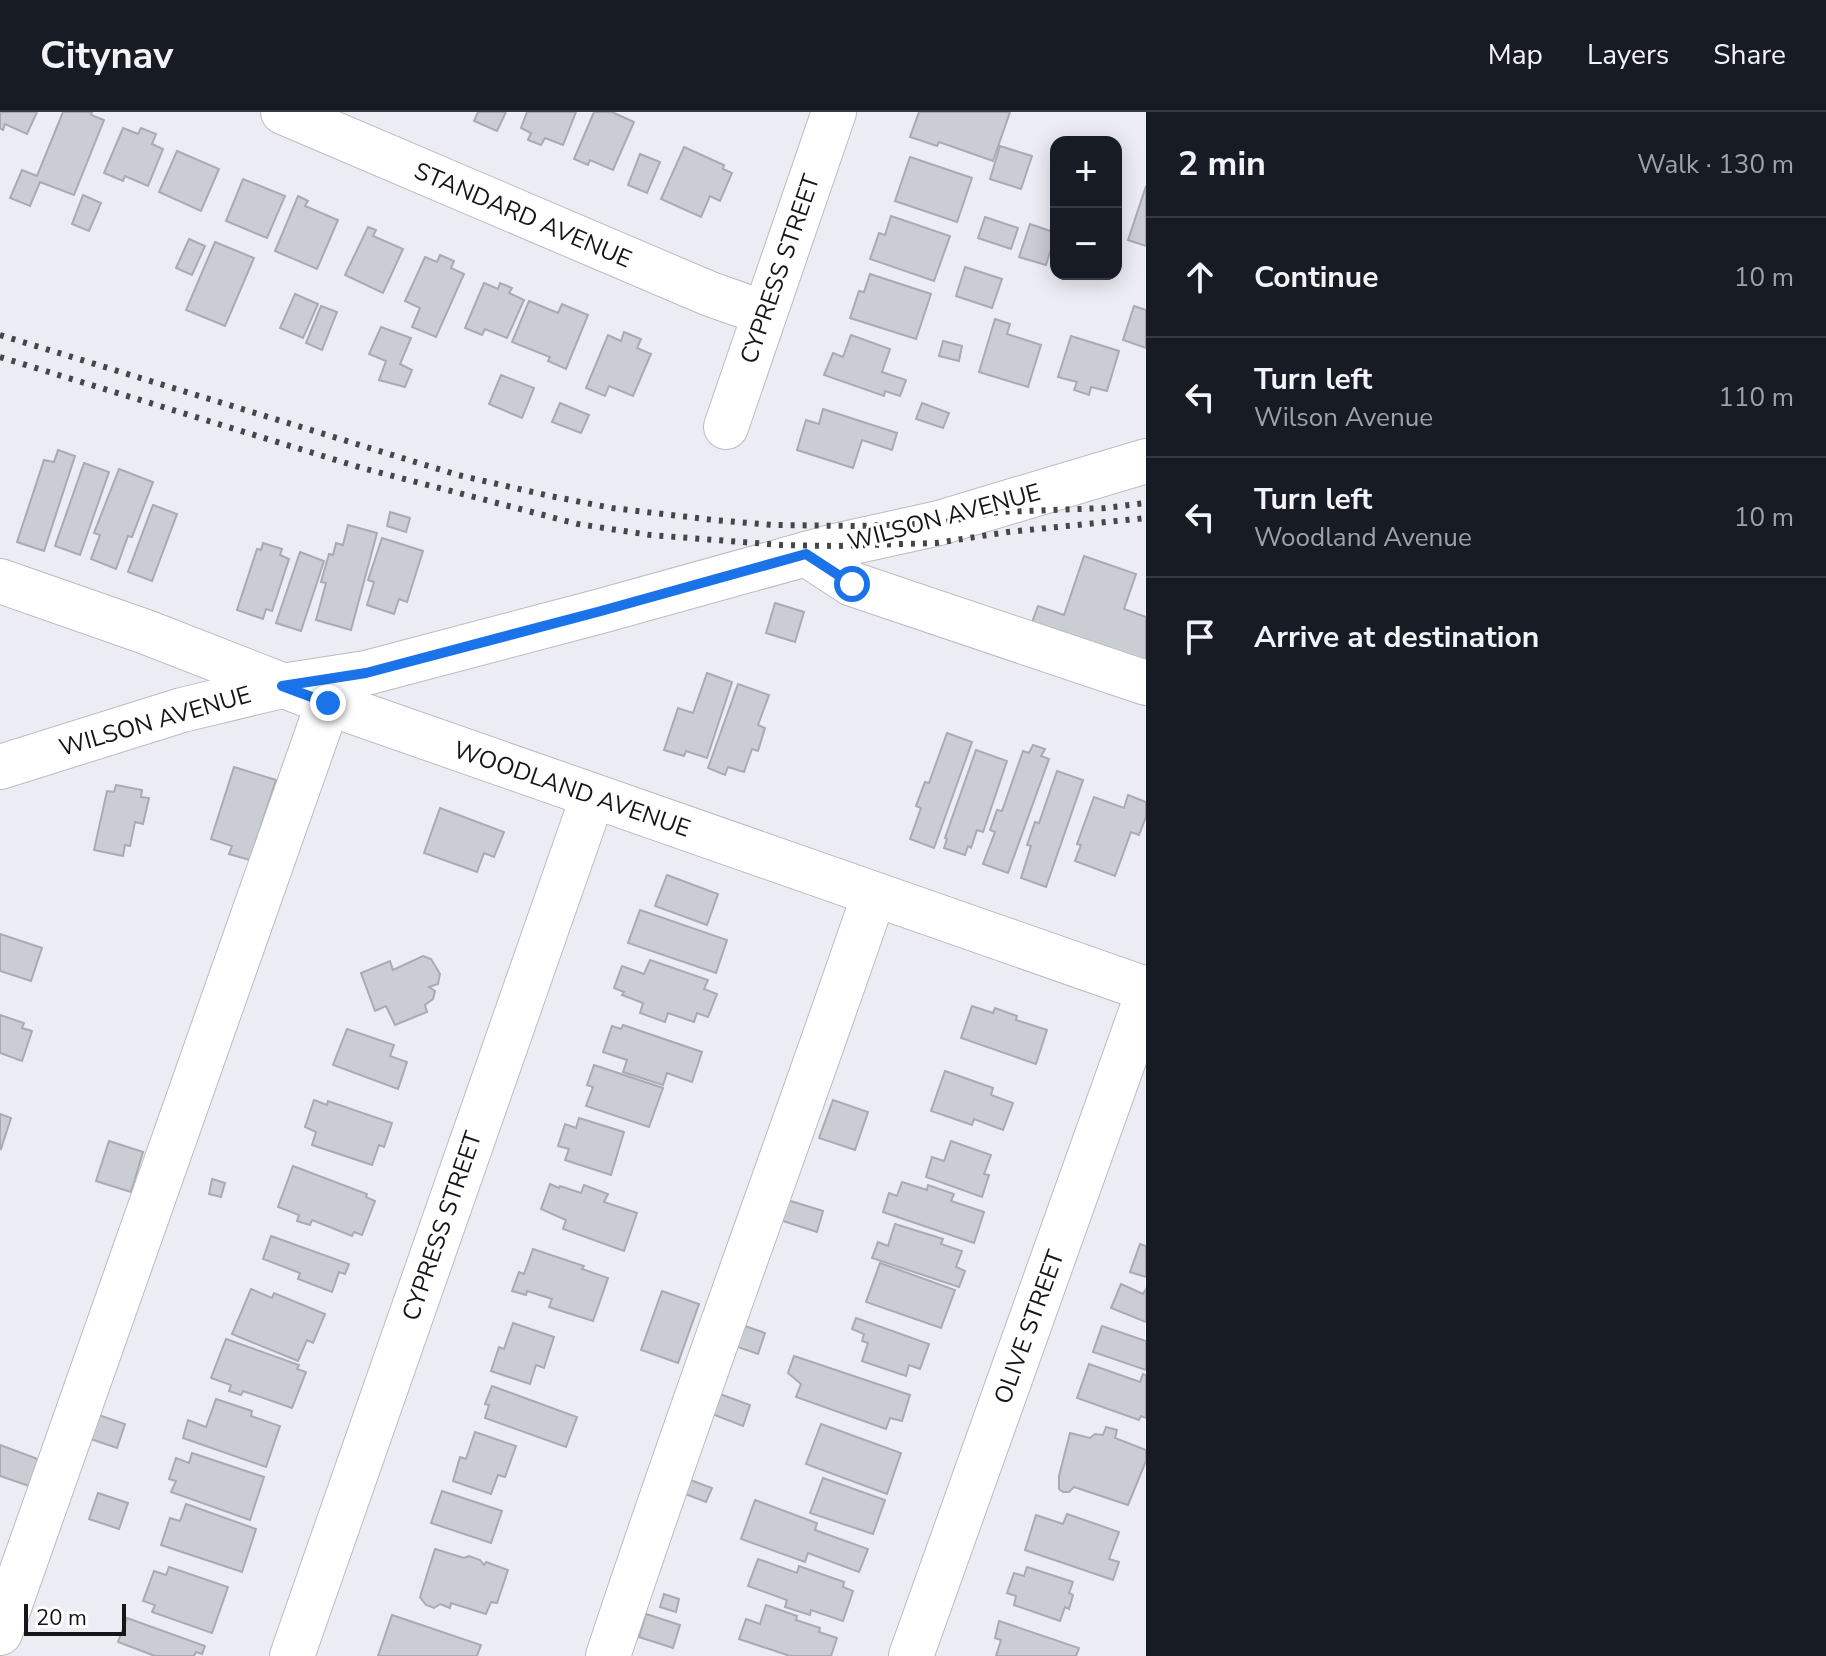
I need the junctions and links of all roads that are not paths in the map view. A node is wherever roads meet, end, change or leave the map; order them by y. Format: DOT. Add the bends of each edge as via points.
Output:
graph roads {
  1 [pos="283,112"];
  2 [pos="834,112"];
  3 [pos="764,313"];
  4 [pos="726,427"];
  5 [pos="1146,461"];
  6 [pos="806,554"];
  7 [pos="0,581"];
  8 [pos="1146,683"];
  9 [pos="282,686"];
  10 [pos="328,703"];
  11 [pos="0,767"];
  12 [pos="593,796"];
  13 [pos="874,895"];
  14 [pos="1146,989"];
  15 [pos="1146,998"];
  16 [pos="0,1633"];
  17 [pos="292,1656"];
  18 [pos="608,1656"];
  19 [pos="911,1656"];
  1 -- 3 [label="street, STANDARD AVENUE"];
  2 -- 3 [label="street, CYPRESS STREET"];
  3 -- 4 [label="street, CYPRESS STREET"];
  5 -- 6 [label="street, WILSON AVENUE" via="939,523"];
  6 -- 8 [label="street" via="852,584"];
  6 -- 9 [label="street, WILSON AVENUE" via="366,673"];
  7 -- 9 [label="street, WOODLAND AVENUE"];
  9 -- 10 [label="street, WOODLAND AVENUE"];
  9 -- 11 [label="street, WILSON AVENUE" via="182,710"];
  10 -- 12 [label="street, WOODLAND AVENUE"];
  10 -- 16 [label="street"];
  12 -- 13 [label="street, WOODLAND AVENUE"];
  12 -- 17 [label="street, CYPRESS STREET"];
  13 -- 14 [label="street, WOODLAND AVENUE"];
  13 -- 18 [label="street"];
  15 -- 19 [label="street, OLIVE STREET"];
}
